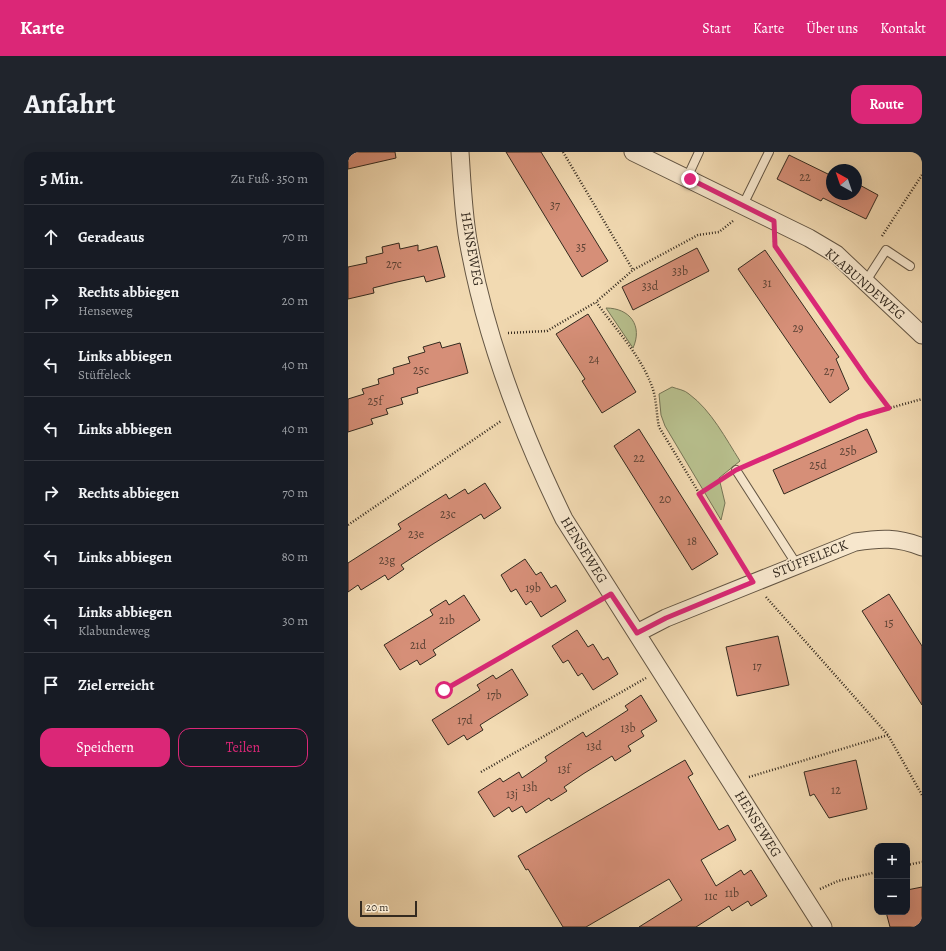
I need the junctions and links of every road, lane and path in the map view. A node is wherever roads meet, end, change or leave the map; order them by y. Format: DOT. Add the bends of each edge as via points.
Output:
graph roads {
  1 [pos="460,152"];
  2 [pos="563,152"];
  3 [pos="633,152"];
  4 [pos="699,152"];
  5 [pos="769,152"];
  6 [pos="922,174"];
  7 [pos="687,178"];
  8 [pos="743,205"];
  9 [pos="774,221"];
  10 [pos="719,232"];
  11 [pos="882,237"];
  12 [pos="910,266"];
  13 [pos="633,270"];
  14 [pos="866,280"];
  15 [pos="596,302"];
  16 [pos="490,334"];
  17 [pos="922,335"];
  18 [pos="922,399"];
  19 [pos="889,408"];
  20 [pos="516,411"];
  21 [pos="736,470"];
  22 [pos="699,494"];
  23 [pos="348,525"];
  24 [pos="922,547"];
  25 [pos="797,565"];
  26 [pos="753,582"];
  27 [pos="611,594"];
  28 [pos="637,633"];
  29 [pos="660,670"];
  30 [pos="444,690"];
  31 [pos="888,735"];
  32 [pos="481,772"];
  33 [pos="731,782"];
  34 [pos="922,795"];
  35 [pos="922,862"];
  36 [pos="910,864"];
  37 [pos="874,873"];
  38 [pos="804,897"];
  39 [pos="823,927"];
  1 -- 16 [label="street, HENSEWEG" via="468,239"];
  2 -- 13 [label="path"];
  3 -- 7 [label="street, KLABUNDEWEG"];
  4 -- 7 [label="lane"];
  5 -- 8 [label="lane"];
  6 -- 11 [label="path"];
  7 -- 8 [label="street, KLABUNDEWEG"];
  8 -- 9 [label="street, KLABUNDEWEG"];
  9 -- 14 [label="street, KLABUNDEWEG" via="836,254"];
  9 -- 19 [label="path" via="775,246"];
  10 -- 13 [label="path" via="698,235"];
  12 -- 14 [label="lane" via="886,250"];
  13 -- 15 [label="path"];
  14 -- 17 [label="street, KLABUNDEWEG"];
  15 -- 16 [label="path" via="547,331"];
  15 -- 22 [label="path" via="633,353 651,384 659,427"];
  16 -- 20 [label="street, HENSEWEG"];
  18 -- 19 [label="path"];
  19 -- 21 [label="path" via="858,417"];
  20 -- 23 [label="path"];
  20 -- 27 [label="street, HENSEWEG" via="540,471 564,519"];
  21 -- 22 [label="path"];
  21 -- 25 [label="lane"];
  22 -- 26 [label="path"];
  24 -- 25 [label="street, STÜFFELECK" via="906,541 880,538 855,542"];
  25 -- 26 [label="street, STÜFFELECK"];
  26 -- 28 [label="street, STÜFFELECK" via="666,618"];
  26 -- 31 [label="path"];
  27 -- 28 [label="street, HENSEWEG"];
  27 -- 30 [label="path"];
  28 -- 29 [label="street, HENSEWEG"];
  29 -- 32 [label="path"];
  29 -- 33 [label="street, HENSEWEG"];
  31 -- 33 [label="path"];
  31 -- 34 [label="path"];
  33 -- 38 [label="street, HENSEWEG"];
  35 -- 36 [label="path"];
  37 -- 38 [label="path" via="838,880"];
  38 -- 39 [label="street, HENSEWEG"];
}
